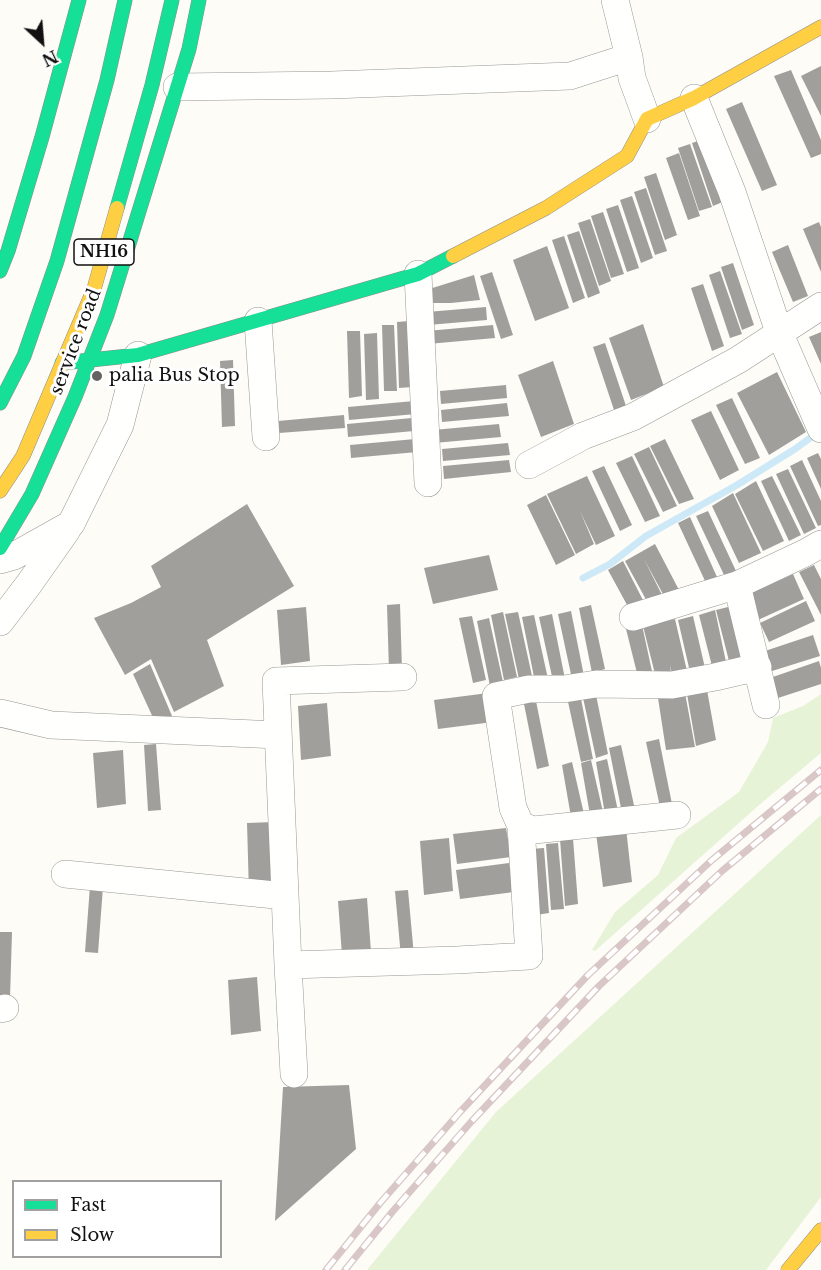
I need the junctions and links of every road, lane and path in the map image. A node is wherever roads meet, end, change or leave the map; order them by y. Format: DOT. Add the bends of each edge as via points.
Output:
graph roads {
  1 [pos="78,0"];
  2 [pos="125,0"];
  3 [pos="172,0"];
  4 [pos="199,0"];
  5 [pos="615,0"];
  6 [pos="821,27"];
  7 [pos="629,57"];
  8 [pos="177,87"];
  9 [pos="694,98"];
  10 [pos="647,119"];
  11 [pos="0,271"];
  12 [pos="418,274"];
  13 [pos="821,306"];
  14 [pos="258,321"];
  15 [pos="779,332"];
  16 [pos="138,355"];
  17 [pos="89,360"];
  18 [pos="62,363"];
  19 [pos="0,404"];
  20 [pos="818,421"];
  21 [pos="266,437"];
  22 [pos="530,465"];
  23 [pos="428,483"];
  24 [pos="0,491"];
  25 [pos="71,524"];
  26 [pos="821,544"];
  27 [pos="0,548"];
  28 [pos="0,560"];
  29 [pos="737,585"];
  30 [pos="633,617"];
  31 [pos="0,622"];
  32 [pos="758,667"];
  33 [pos="403,677"];
  34 [pos="766,705"];
  35 [pos="0,713"];
  36 [pos="278,735"];
  37 [pos="677,815"];
  38 [pos="521,826"];
  39 [pos="65,874"];
  40 [pos="285,896"];
  41 [pos="288,965"];
  42 [pos="294,1074"];
  43 [pos="821,1230"];
  44 [pos="788,1270"];
  1 -- 11 [label="main road" via="42,136"];
  2 -- 19 [label="main road, NH16" via="57,261 24,356"];
  3 -- 18 [label="main road, NH16" via="94,289"];
  4 -- 8 [label="main road, service road"];
  5 -- 7 [label="street"];
  6 -- 9 [label="main road"];
  7 -- 8 [label="street" via="570,76"];
  7 -- 10 [label="street"];
  8 -- 17 [label="main road, service road" via="107,315"];
  9 -- 10 [label="main road"];
  9 -- 15 [label="street" via="732,192"];
  10 -- 12 [label="main road" via="627,156 546,208"];
  12 -- 14 [label="main road"];
  12 -- 23 [label="street"];
  13 -- 15 [label="street"];
  14 -- 16 [label="main road"];
  14 -- 21 [label="street"];
  15 -- 20 [label="street"];
  15 -- 22 [label="street" via="738,360 633,417 583,436"];
  16 -- 17 [label="main road"];
  16 -- 25 [label="street" via="120,425"];
  17 -- 18 [label="main road"];
  17 -- 27 [label="main road, service road" via="32,494"];
  18 -- 24 [label="main road, NH16" via="23,456"];
  25 -- 28 [label="street"];
  25 -- 31 [label="street"];
  26 -- 29 [label="street"];
  29 -- 30 [label="street"];
  29 -- 32 [label="street"];
  32 -- 34 [label="street"];
  32 -- 38 [label="street" via="672,685 596,684 529,689 496,696 513,808"];
  33 -- 36 [label="street" via="276,681"];
  35 -- 36 [label="street" via="51,725"];
  36 -- 40 [label="street"];
  37 -- 38 [label="street" via="534,830"];
  38 -- 41 [label="street" via="529,956"];
  39 -- 40 [label="street"];
  40 -- 41 [label="street"];
  41 -- 42 [label="street"];
  43 -- 44 [label="main road"];
}
